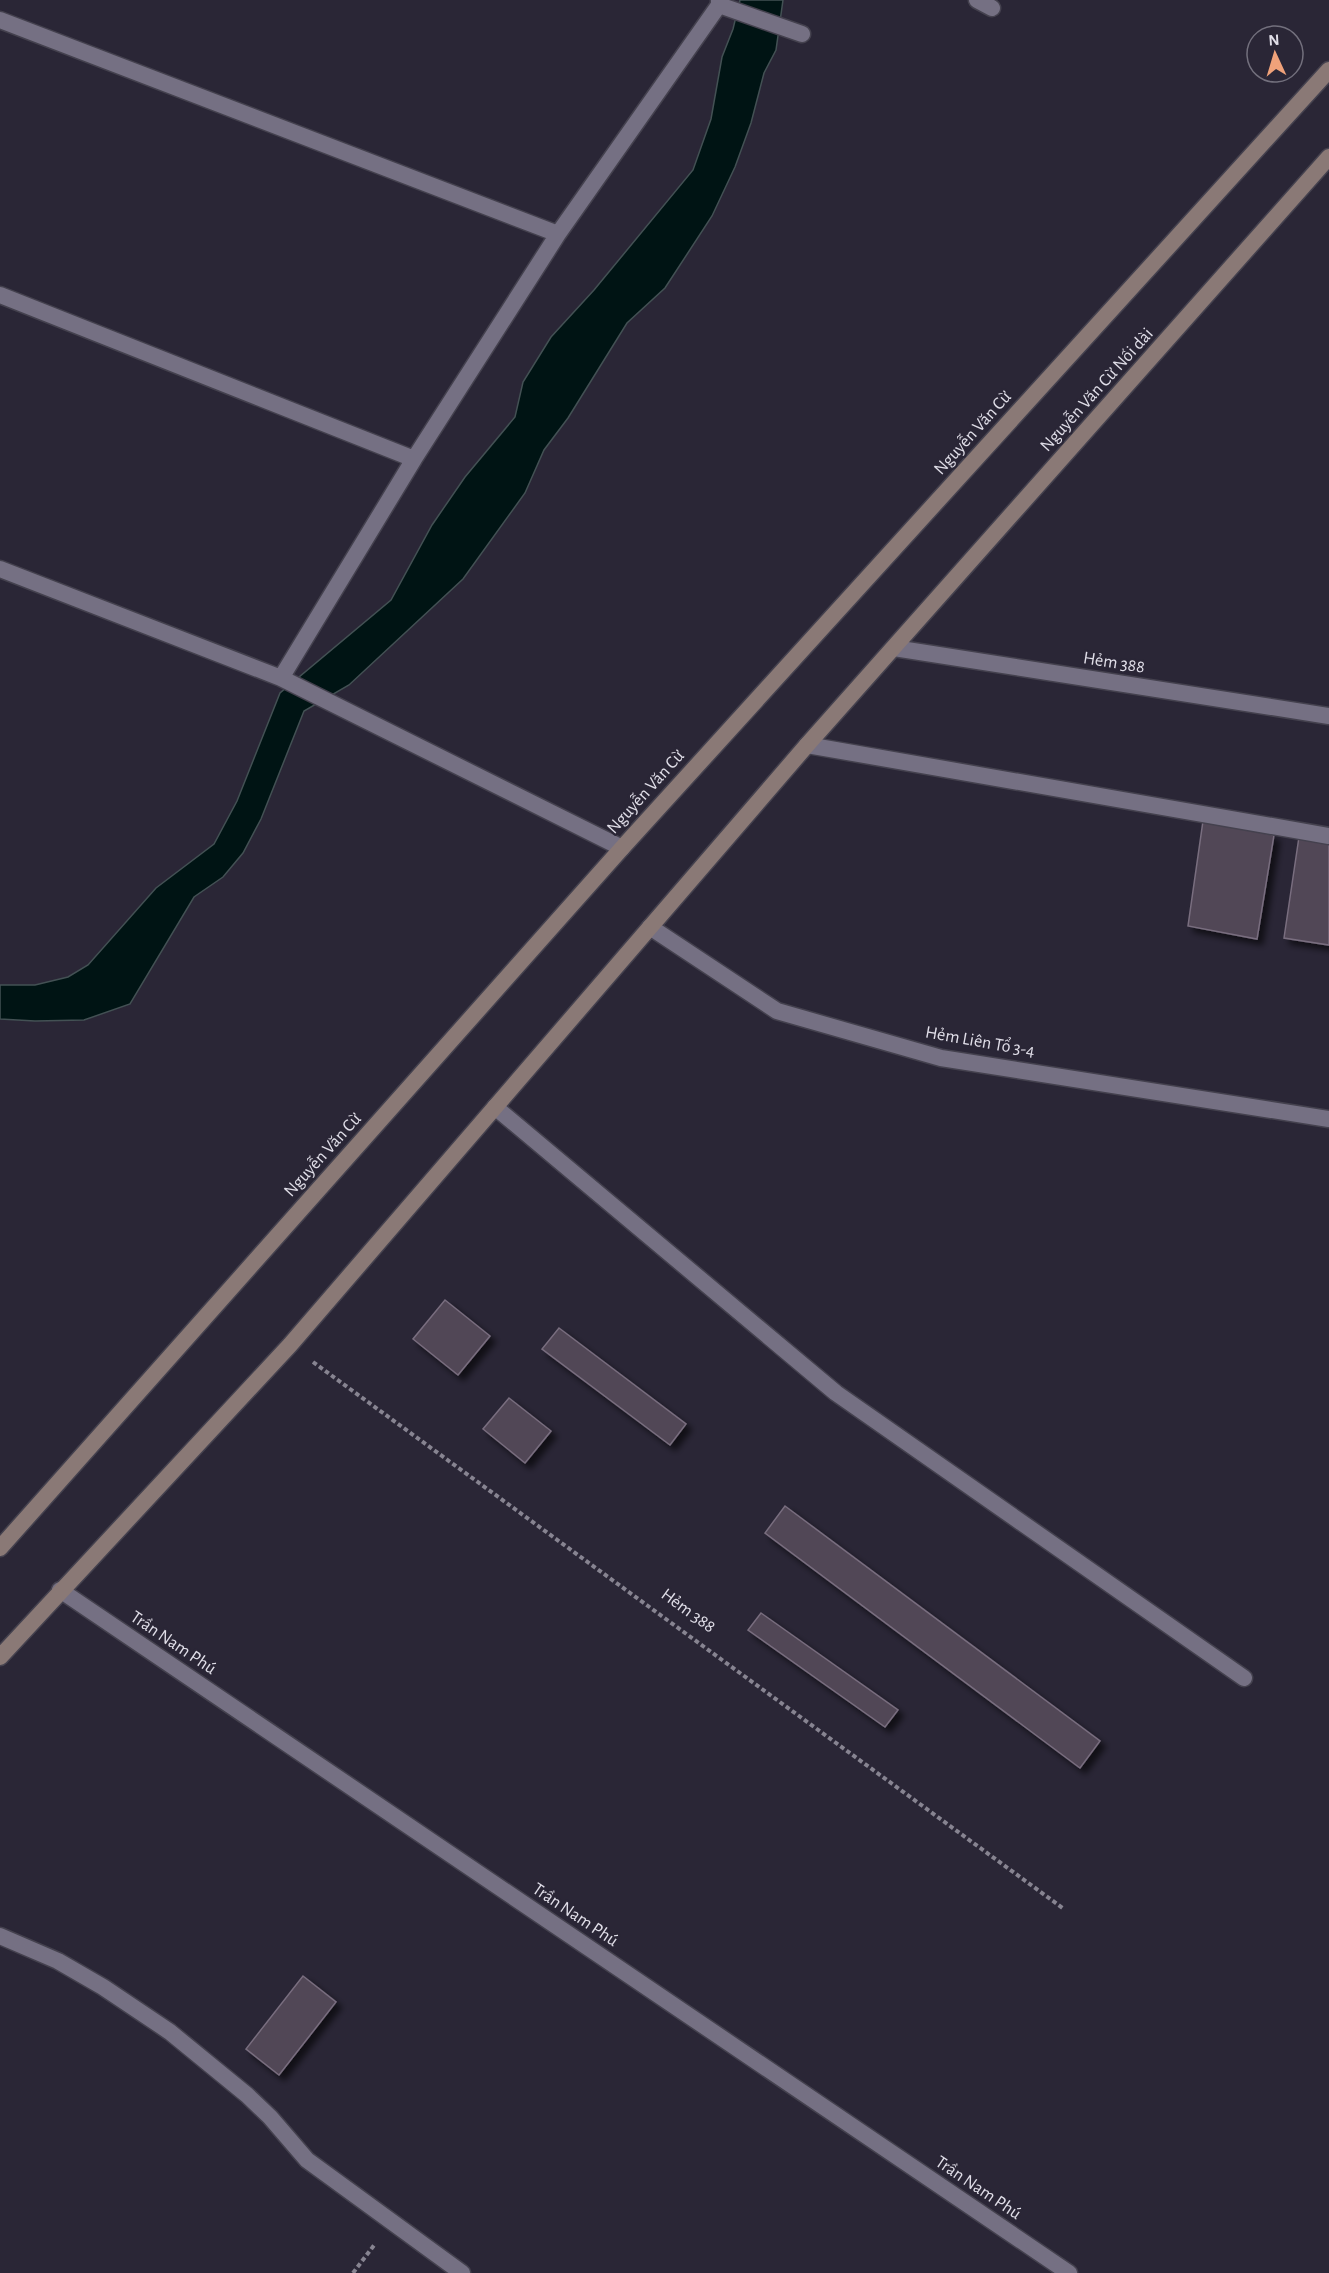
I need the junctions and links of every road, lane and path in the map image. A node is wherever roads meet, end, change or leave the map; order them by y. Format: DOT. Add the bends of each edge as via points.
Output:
graph roads {
  1 [pos="977,0"];
  2 [pos="724,5"];
  3 [pos="992,8"];
  4 [pos="0,20"];
  5 [pos="802,34"];
  6 [pos="1329,70"];
  7 [pos="1329,157"];
  8 [pos="558,234"];
  9 [pos="0,295"];
  10 [pos="414,459"];
  11 [pos="0,569"];
  12 [pos="894,648"];
  13 [pos="283,679"];
  14 [pos="1329,716"];
  15 [pos="807,745"];
  16 [pos="1329,836"];
  17 [pos="622,848"];
  18 [pos="650,927"];
  19 [pos="495,1107"];
  20 [pos="1329,1119"];
  21 [pos="290,1345"];
  22 [pos="0,1548"];
  23 [pos="60,1590"];
  24 [pos="0,1656"];
  25 [pos="1244,1678"];
  26 [pos="1064,1910"];
  27 [pos="0,1936"];
  28 [pos="392,2222"];
  29 [pos="353,2273"];
  30 [pos="462,2273"];
  31 [pos="1069,2273"];
  1 -- 3 [label="street"];
  2 -- 5 [label="street"];
  2 -- 8 [label="street"];
  4 -- 8 [label="street"];
  6 -- 17 [label="main road, Nguyễn Văn Cừ"];
  7 -- 12 [label="main road, Nguyễn Văn Cừ Nối dài"];
  8 -- 10 [label="street"];
  9 -- 10 [label="street"];
  10 -- 13 [label="street"];
  11 -- 13 [label="street"];
  12 -- 14 [label="street, Hẻm 388"];
  12 -- 15 [label="main road"];
  13 -- 17 [label="street"];
  15 -- 16 [label="street"];
  15 -- 18 [label="main road"];
  17 -- 22 [label="main road, Nguyễn Văn Cừ"];
  18 -- 19 [label="main road"];
  18 -- 20 [label="street, Hẻm Liên Tổ 3-4" via="777,1011 930,1055"];
  19 -- 21 [label="main road"];
  19 -- 25 [label="street" via="836,1393"];
  21 -- 23 [label="main road"];
  21 -- 26 [label="path, Hẻm 388"];
  23 -- 24 [label="main road"];
  23 -- 31 [label="street, Trần Nam Phú"];
  27 -- 28 [label="street" via="58,1960 170,2032 247,2095 307,2160"];
  28 -- 29 [label="path"];
  28 -- 30 [label="street"];
}
